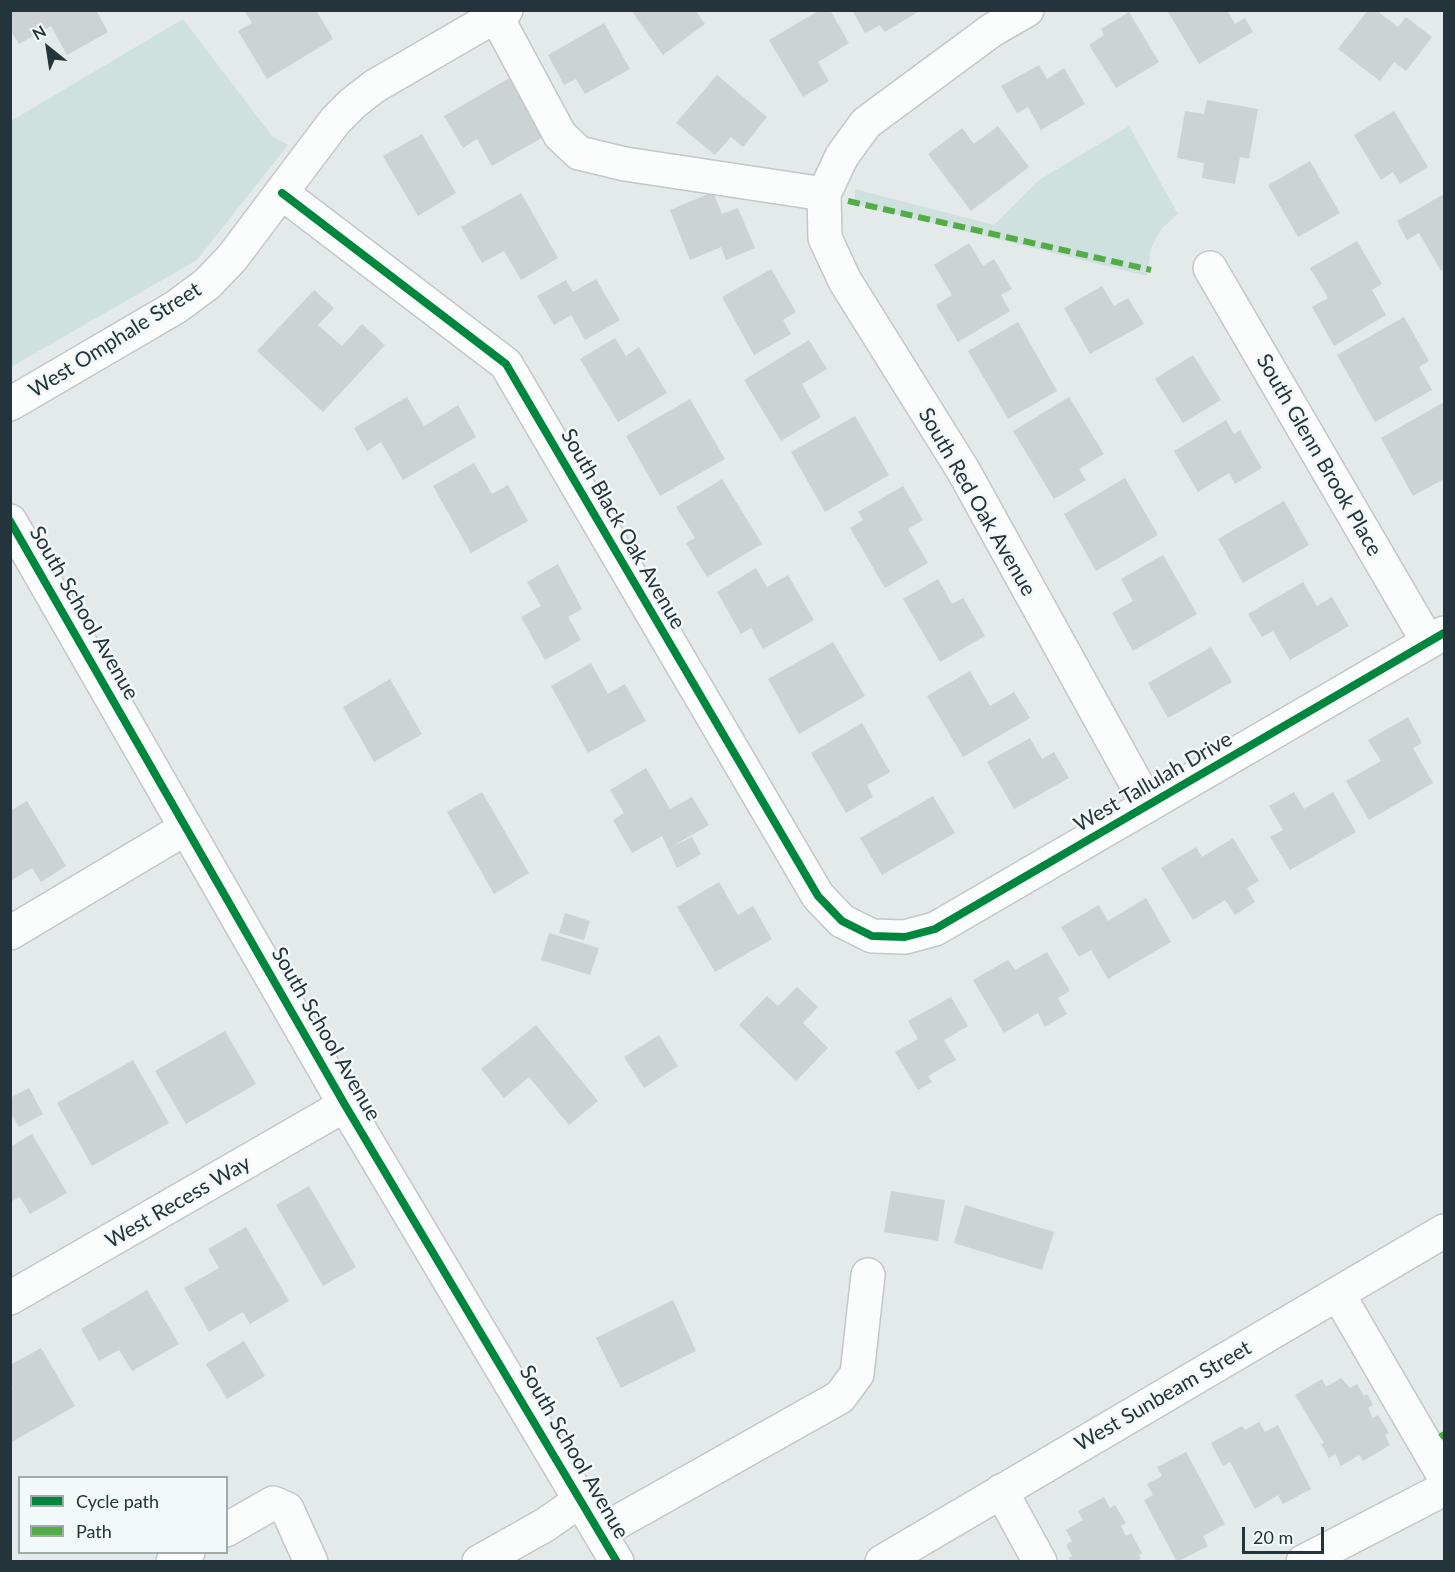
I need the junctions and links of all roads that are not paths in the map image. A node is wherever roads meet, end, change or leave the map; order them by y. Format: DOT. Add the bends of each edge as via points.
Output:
graph roads {
  1 [pos="1027,10"];
  2 [pos="501,13"];
  3 [pos="282,193"];
  4 [pos="824,194"];
  5 [pos="1210,268"];
  6 [pos="10,404"];
  7 [pos="10,521"];
  8 [pos="1436,637"];
  9 [pos="1148,805"];
  10 [pos="186,828"];
  11 [pos="10,933"];
  12 [pos="872,936"];
  13 [pos="345,1105"];
  14 [pos="1444,1231"];
  15 [pos="868,1275"];
  16 [pos="1338,1294"];
  17 [pos="10,1298"];
  18 [pos="1444,1476"];
  19 [pos="1444,1489"];
  20 [pos="1001,1491"];
  21 [pos="582,1499"];
  22 [pos="228,1529"];
  23 [pos="600,1532"];
  24 [pos="311,1562"];
  25 [pos="479,1562"];
  26 [pos="617,1562"];
  27 [pos="882,1562"];
  28 [pos="1040,1562"];
  29 [pos="1303,1562"];
  1 -- 4 [label="street" via="993,30 866,123 842,156"];
  2 -- 3 [label="street, West Omphale Street" via="353,103"];
  2 -- 4 [label="street" via="560,135 579,153 625,164"];
  3 -- 6 [label="street, West Omphale Street" via="207,284 176,307"];
  3 -- 12 [label="street, South Black Oak Avenue" via="506,364 818,896 842,921"];
  4 -- 9 [label="street, South Red Oak Avenue" via="825,238 845,281 963,470"];
  5 -- 8 [label="street, South Glenn Brook Place"];
  7 -- 10 [label="street, South School Avenue"];
  8 -- 9 [label="street, West Tallulah Drive"];
  9 -- 12 [label="street, West Tallulah Drive" via="935,929 905,937"];
  10 -- 11 [label="street"];
  10 -- 13 [label="street, South School Avenue"];
  13 -- 17 [label="street, West Recess Way"];
  13 -- 21 [label="street, South School Avenue"];
  14 -- 16 [label="street, West Sunbeam Street"];
  15 -- 23 [label="street" via="857,1374 840,1397"];
  16 -- 18 [label="street"];
  16 -- 20 [label="street, West Sunbeam Street"];
  19 -- 29 [label="street"];
  20 -- 27 [label="street, West Sunbeam Street"];
  20 -- 28 [label="street"];
  21 -- 23 [label="street, South School Avenue"];
  21 -- 25 [label="street"];
  22 -- 24 [label="street" via="273,1503 287,1509"];
  23 -- 26 [label="street, South School Avenue"];
}
